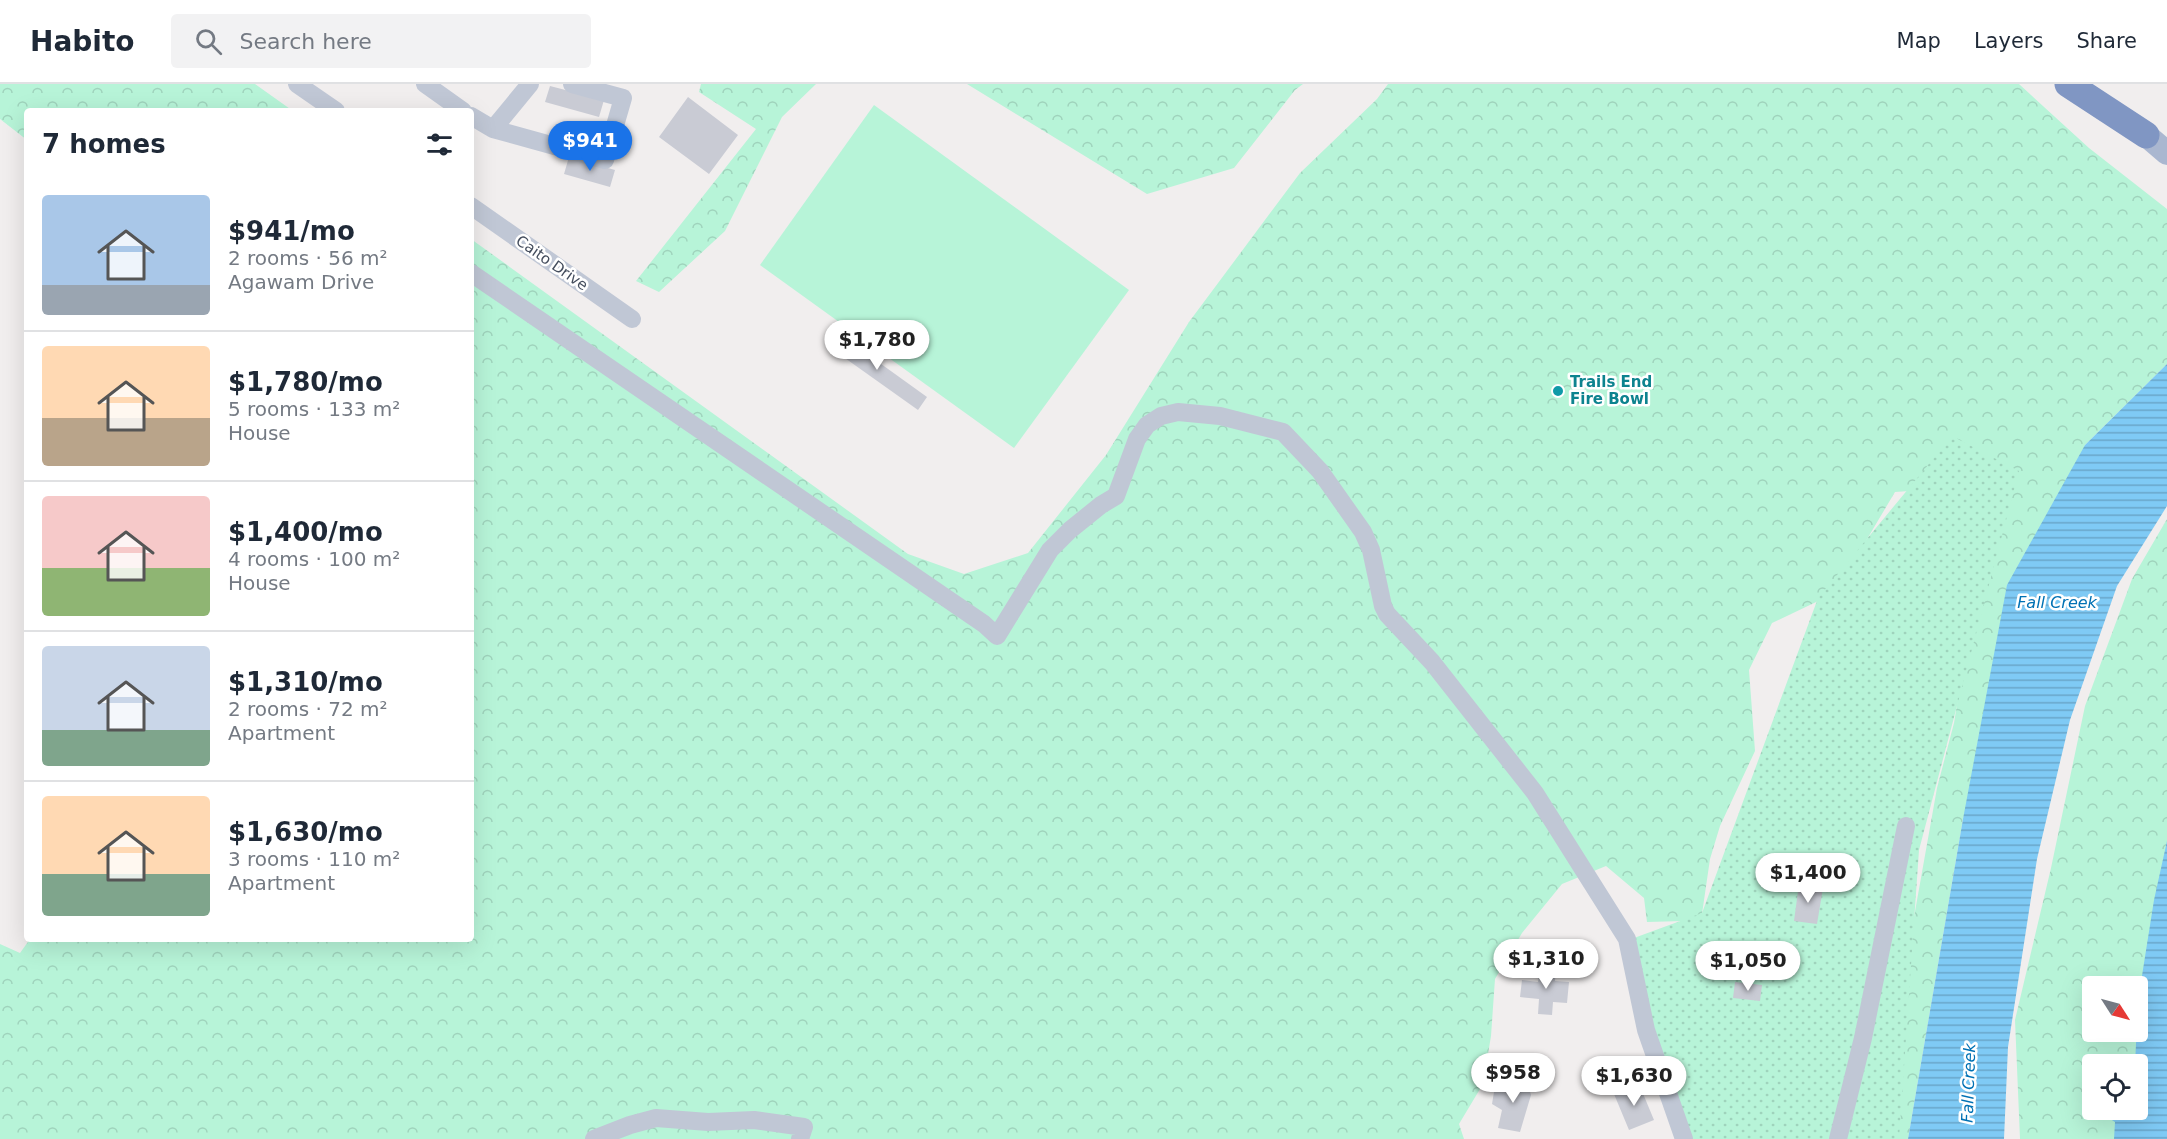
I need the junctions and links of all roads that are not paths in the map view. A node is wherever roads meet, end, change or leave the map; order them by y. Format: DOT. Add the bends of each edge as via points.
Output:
graph roads {
  1 [pos="297,84"];
  2 [pos="425,84"];
  3 [pos="530,84"];
  4 [pos="572,84"];
  5 [pos="2068,84"];
  6 [pos="2097,84"];
  7 [pos="332,108"];
  8 [pos="459,108"];
  9 [pos="474,118"];
  10 [pos="493,129"];
  11 [pos="2146,135"];
  12 [pos="2167,153"];
  13 [pos="474,208"];
  14 [pos="474,275"];
  15 [pos="632,319"];
  16 [pos="1906,826"];
  17 [pos="594,1139"];
  18 [pos="800,1139"];
  19 [pos="1684,1139"];
  20 [pos="1839,1139"];
  1 -- 7 [label="street"];
  2 -- 8 [label="street"];
  3 -- 10 [label="street"];
  4 -- 10 [label="street" via="623,98 605,160"];
  5 -- 11 [label="highway"];
  6 -- 11 [label="highway"];
  9 -- 10 [label="street"];
  11 -- 12 [label="main road"];
  13 -- 15 [label="street, Caito Drive"];
  14 -- 19 [label="street" via="997,636 1050,550 1101,504 1116,496 1132,450 1147,425 1178,412 1283,432 1320,471 1363,532 1387,614 1432,662 1535,793 1627,939 1646,1030"];
  16 -- 20 [label="street"];
  17 -- 18 [label="street" via="656,1118 754,1120 804,1127"];
}
